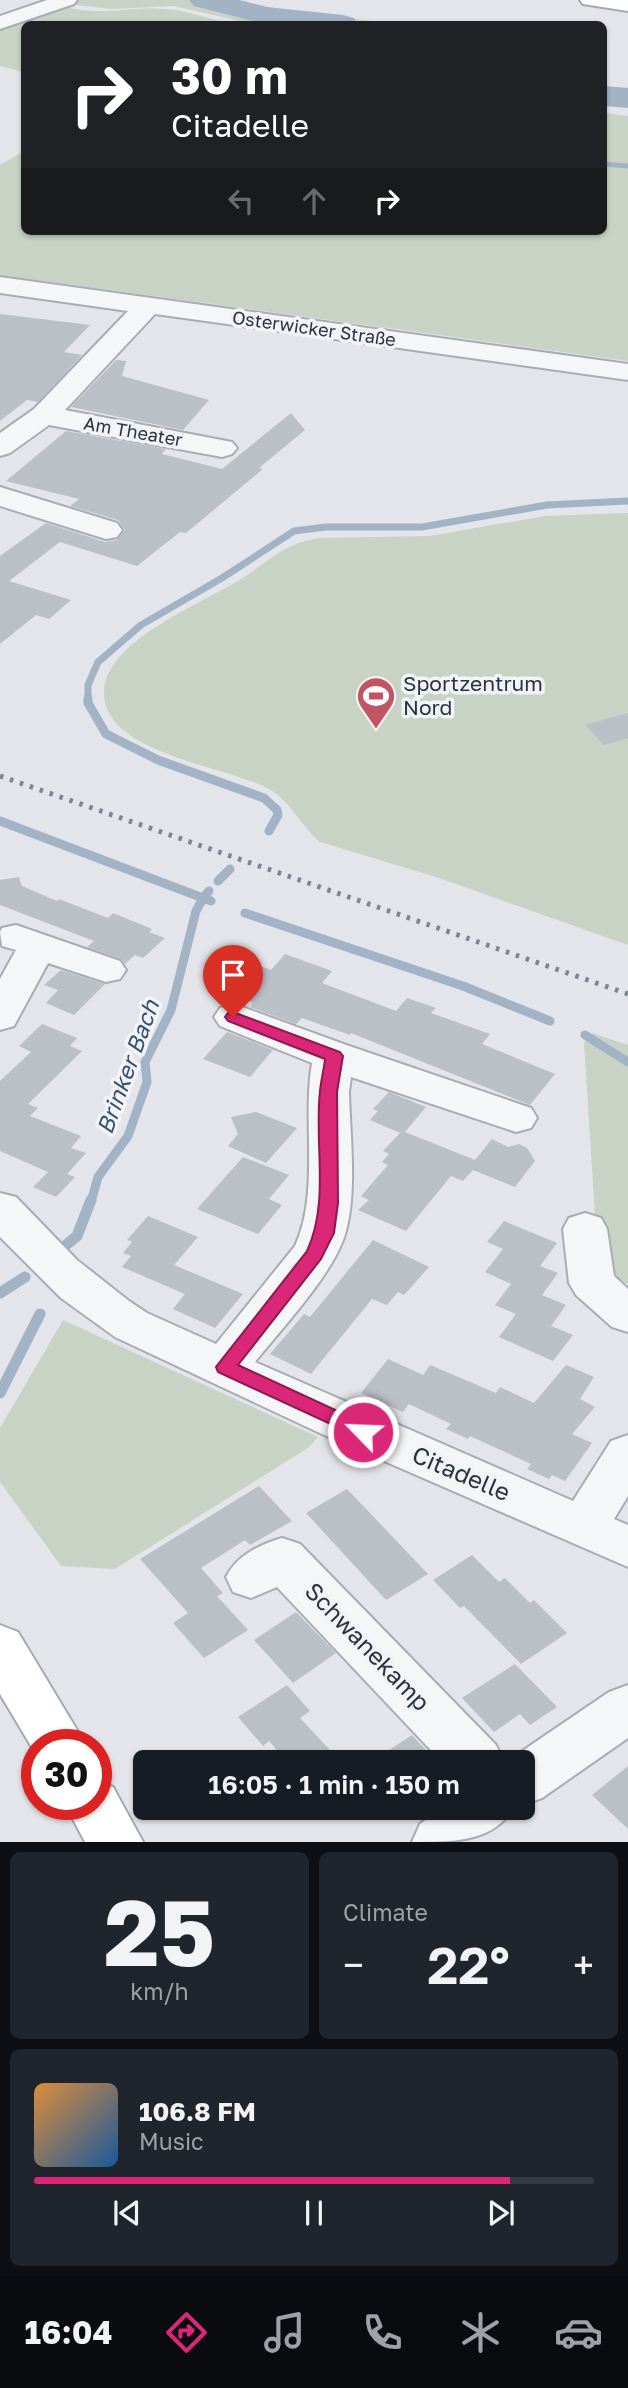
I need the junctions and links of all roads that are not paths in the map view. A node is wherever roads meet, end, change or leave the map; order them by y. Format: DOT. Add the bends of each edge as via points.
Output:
graph roads {
  1 [pos="590,0"];
  2 [pos="63,1"];
  3 [pos="628,5"];
  4 [pos="0,23"];
  5 [pos="0,285"];
  6 [pos="149,305"];
  7 [pos="628,372"];
  8 [pos="44,415"];
  9 [pos="0,447"];
  10 [pos="222,448"];
  11 [pos="0,496"];
  12 [pos="106,530"];
  13 [pos="106,970"];
  14 [pos="0,1017"];
  15 [pos="233,1017"];
  16 [pos="334,1056"];
  17 [pos="516,1118"];
  18 [pos="0,1208"];
  19 [pos="585,1228"];
  20 [pos="628,1319"];
  21 [pos="225,1367"];
  22 [pos="628,1454"];
  23 [pos="583,1527"];
  24 [pos="628,1547"];
  25 [pos="251,1577"];
  26 [pos="0,1647"];
  27 [pos="628,1708"];
  28 [pos="49,1729"];
  29 [pos="466,1750"];
  30 [pos="535,1773"];
  31 [pos="102,1820"];
  32 [pos="470,1820"];
  33 [pos="115,1842"];
  34 [pos="440,1842"];
  1 -- 3 [label="main road"];
  2 -- 4 [label="street"];
  5 -- 6 [label="street, Osterwicker Straße"];
  6 -- 7 [label="street, Osterwicker Straße"];
  6 -- 8 [label="street, Am Theater"];
  8 -- 9 [label="street, Am Theater"];
  8 -- 10 [label="street, Am Theater"];
  11 -- 12 [label="street"];
  13 -- 14 [label="street" via="27,941"];
  15 -- 16 [label="street"];
  16 -- 17 [label="street"];
  16 -- 21 [label="street" via="328,1092 329,1203 324,1233 314,1254"];
  18 -- 21 [label="street, Citadelle" via="72,1283 105,1309"];
  19 -- 20 [label="street" via="592,1283"];
  21 -- 23 [label="street, Citadelle"];
  22 -- 23 [label="street"];
  23 -- 24 [label="street, Citadelle"];
  25 -- 29 [label="street, Schwanekamp" via="282,1558"];
  26 -- 28 [label="main road"];
  27 -- 30 [label="street"];
  31 -- 33 [label="main road"];
  32 -- 34 [label="street"];
}
